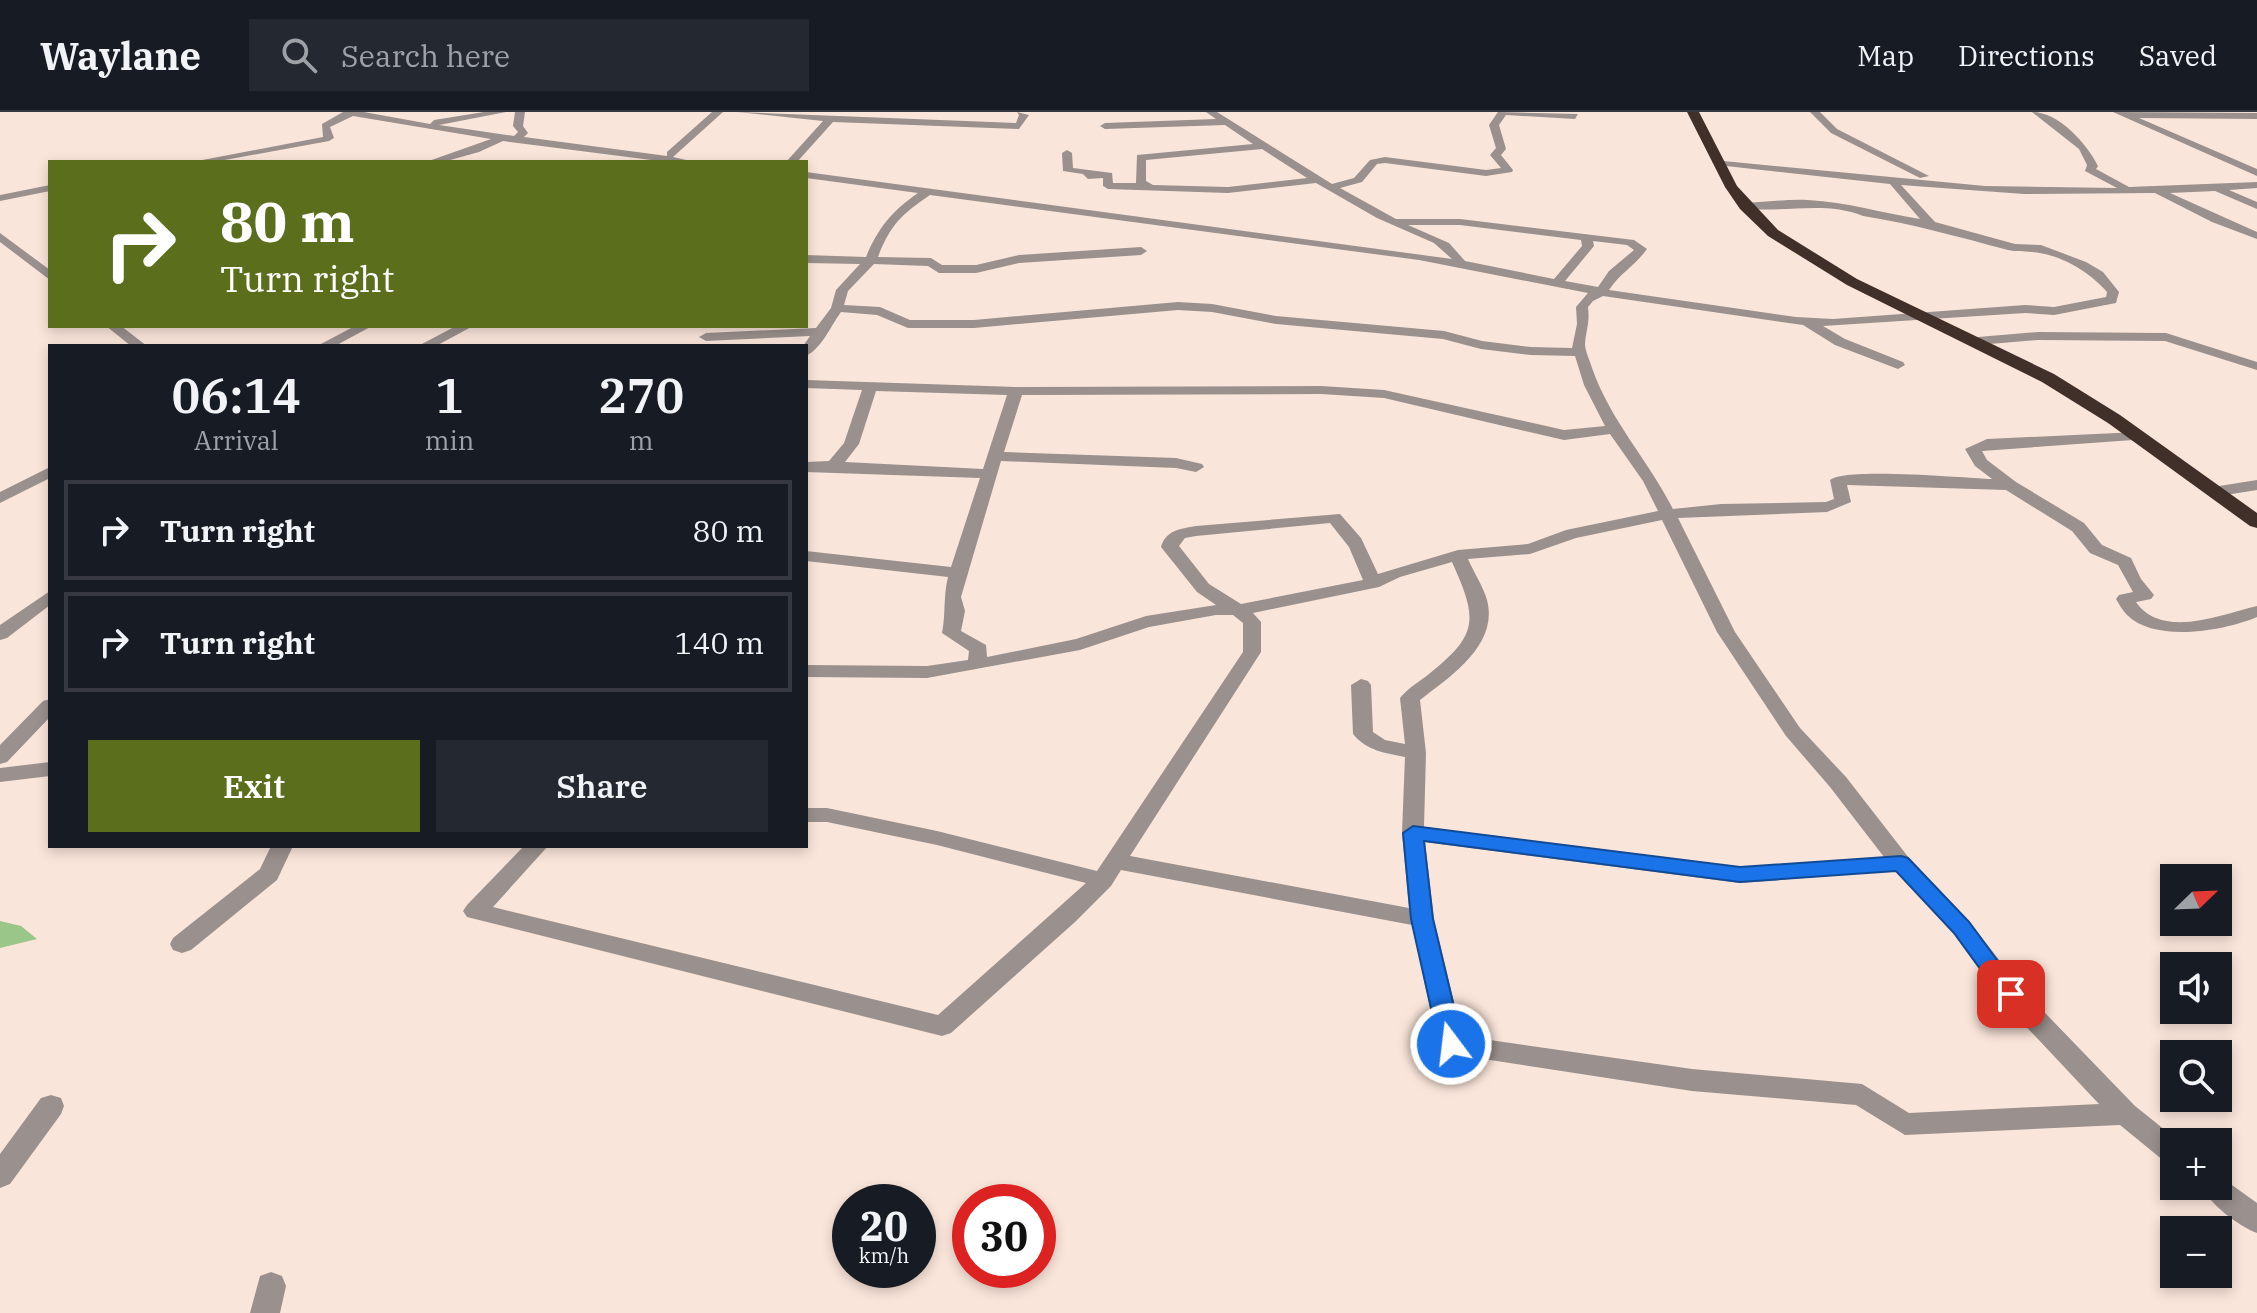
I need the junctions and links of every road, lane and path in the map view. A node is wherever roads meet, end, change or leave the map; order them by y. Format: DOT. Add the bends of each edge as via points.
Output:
graph roads {
  1 [pos="349,112"];
  2 [pos="501,112"];
  3 [pos="520,112"];
  4 [pos="718,112"];
  5 [pos="742,112"];
  6 [pos="1022,112"];
  7 [pos="1211,112"];
  8 [pos="1504,112"];
  9 [pos="1693,112"];
  10 [pos="1815,112"];
  11 [pos="2037,112"];
  12 [pos="810,114"];
  13 [pos="2121,114"];
  14 [pos="2229,115"];
  15 [pos="1575,116"];
  16 [pos="2257,116"];
  17 [pos="830,119"];
  18 [pos="1227,122"];
  19 [pos="423,126"];
  20 [pos="1105,126"];
  21 [pos="2257,128"];
  22 [pos="520,136"];
  23 [pos="503,137"];
  24 [pos="1262,146"];
  25 [pos="1067,153"];
  26 [pos="671,154"];
  27 [pos="208,160"];
  28 [pos="438,160"];
  29 [pos="677,160"];
  30 [pos="701,160"];
  31 [pos="793,160"];
  32 [pos="1717,162"];
  33 [pos="2257,173"];
  34 [pos="808,175"];
  35 [pos="1893,179"];
  36 [pos="1318,180"];
  37 [pos="2257,185"];
  38 [pos="1143,186"];
  39 [pos="1946,186"];
  40 [pos="1333,187"];
  41 [pos="2212,187"];
  42 [pos="48,188"];
  43 [pos="2128,189"];
  44 [pos="2155,189"];
  45 [pos="929,190"];
  46 [pos="0,198"];
  47 [pos="1745,206"];
  48 [pos="2257,206"];
  49 [pos="1392,221"];
  50 [pos="1931,224"];
  51 [pos="0,236"];
  52 [pos="2257,236"];
  53 [pos="1586,237"];
  54 [pos="1141,251"];
  55 [pos="808,259"];
  56 [pos="870,261"];
  57 [pos="1460,263"];
  58 [pos="48,274"];
  59 [pos="1558,282"];
  60 [pos="1601,292"];
  61 [pos="837,308"];
  62 [pos="1927,317"];
  63 [pos="1808,323"];
  64 [pos="116,328"];
  65 [pos="361,328"];
  66 [pos="462,328"];
  67 [pos="752,330"];
  68 [pos="822,332"];
  69 [pos="706,337"];
  70 [pos="1978,341"];
  71 [pos="137,344"];
  72 [pos="328,344"];
  73 [pos="429,344"];
  74 [pos="808,350"];
  75 [pos="1580,352"];
  76 [pos="1898,365"];
  77 [pos="2257,366"];
  78 [pos="808,384"];
  79 [pos="871,385"];
  80 [pos="1016,391"];
  81 [pos="1614,429"];
  82 [pos="2133,435"];
  83 [pos="996,456"];
  84 [pos="834,466"];
  85 [pos="808,467"];
  86 [pos="1196,467"];
  87 [pos="48,473"];
  88 [pos="988,474"];
  89 [pos="2010,485"];
  90 [pos="2257,485"];
  91 [pos="2213,492"];
  92 [pos="0,498"];
  93 [pos="1669,514"];
  94 [pos="2257,522"];
  95 [pos="1458,555"];
  96 [pos="808,556"];
  97 [pos="958,573"];
  98 [pos="1373,583"];
  99 [pos="46,601"];
  100 [pos="1240,610"];
  101 [pos="0,612"];
  102 [pos="24,616"];
  103 [pos="2252,618"];
  104 [pos="0,634"];
  105 [pos="977,663"];
  106 [pos="808,671"];
  107 [pos="1361,685"];
  108 [pos="48,707"];
  109 [pos="1416,753"];
  110 [pos="0,757"];
  111 [pos="48,769"];
  112 [pos="0,775"];
  113 [pos="808,815"];
  114 [pos="1413,833"];
  115 [pos="281,848"];
  116 [pos="535,848"];
  117 [pos="1901,863"];
  118 [pos="1109,870"];
  119 [pos="1422,919"];
  120 [pos="182,944"];
  121 [pos="51,1106"];
  122 [pos="2125,1114"];
  123 [pos="2160,1142"];
  124 [pos="0,1176"];
  125 [pos="2232,1200"];
  126 [pos="2257,1220"];
  1 -- 19 [label="street"];
  1 -- 27 [label="street" via="325,126 329,138"];
  2 -- 19 [label="street"];
  3 -- 22 [label="street"];
  4 -- 26 [label="street"];
  5 -- 12 [label="street"];
  6 -- 17 [label="street" via="1019,126"];
  7 -- 18 [label="street"];
  8 -- 15 [label="street"];
  8 -- 40 [label="street" via="1494,125 1501,149 1495,155 1508,170 1486,173 1385,160 1374,162 1358,180"];
  9 -- 32 [label="highway"];
  10 -- 39 [label="street" via="1834,131"];
  11 -- 43 [label="street" via="2083,147 2093,166 2089,169"];
  12 -- 17 [label="street"];
  13 -- 14 [label="street"];
  13 -- 33 [label="street"];
  14 -- 16 [label="street"];
  14 -- 21 [label="street"];
  17 -- 31 [label="street"];
  18 -- 20 [label="street"];
  18 -- 24 [label="street"];
  19 -- 23 [label="street"];
  22 -- 23 [label="street"];
  22 -- 26 [label="street"];
  22 -- 29 [label="street"];
  23 -- 28 [label="street"];
  24 -- 36 [label="street"];
  24 -- 38 [label="street" via="1141,157"];
  25 -- 38 [label="street" via="1068,171 1108,175 1108,186"];
  26 -- 30 [label="street"];
  32 -- 35 [label="street"];
  32 -- 47 [label="highway"];
  34 -- 45 [label="street"];
  35 -- 39 [label="street"];
  35 -- 50 [label="street"];
  36 -- 38 [label="street" via="1228,190"];
  36 -- 40 [label="street"];
  37 -- 41 [label="street"];
  39 -- 43 [label="street"];
  40 -- 49 [label="street"];
  41 -- 44 [label="street"];
  41 -- 48 [label="street"];
  42 -- 46 [label="street"];
  43 -- 44 [label="street"];
  44 -- 52 [label="street"];
  45 -- 56 [label="street" via="882,231"];
  45 -- 57 [label="street"];
  47 -- 50 [label="street" via="1807,203"];
  47 -- 62 [label="highway" via="1807,256"];
  49 -- 53 [label="street" via="1460,222"];
  49 -- 57 [label="street" via="1453,249"];
  50 -- 62 [label="street" via="2065,258 2099,275 2113,292 2112,300 2100,305"];
  51 -- 58 [label="street"];
  53 -- 59 [label="street" via="1588,246"];
  53 -- 60 [label="street" via="1622,240 1641,249"];
  54 -- 56 [label="street" via="1019,259 976,269"];
  55 -- 56 [label="street"];
  56 -- 61 [label="street" via="842,290"];
  57 -- 59 [label="street"];
  59 -- 60 [label="street"];
  60 -- 63 [label="street"];
  60 -- 75 [label="street" via="1582,307"];
  61 -- 68 [label="street"];
  61 -- 75 [label="street" via="880,311 908,324 974,324 1178,306 1212,308 1276,320 1444,335 1531,351"];
  62 -- 63 [label="street"];
  62 -- 70 [label="highway"];
  63 -- 76 [label="street"];
  64 -- 71 [label="street"];
  65 -- 72 [label="street"];
  66 -- 73 [label="street"];
  67 -- 68 [label="street"];
  67 -- 69 [label="street"];
  68 -- 74 [label="street"];
  70 -- 77 [label="street" via="2166,337"];
  70 -- 82 [label="highway" via="2048,378"];
  75 -- 81 [label="street"];
  78 -- 79 [label="street"];
  79 -- 80 [label="street"];
  79 -- 84 [label="street" via="851,444"];
  80 -- 81 [label="street" via="1369,393 1564,435"];
  80 -- 83 [label="street"];
  81 -- 93 [label="street"];
  82 -- 89 [label="street" via="1973,449 1981,463"];
  82 -- 91 [label="highway"];
  83 -- 86 [label="street"];
  83 -- 88 [label="street"];
  84 -- 85 [label="street"];
  84 -- 88 [label="street"];
  87 -- 92 [label="street"];
  88 -- 97 [label="street"];
  89 -- 93 [label="street" via="1838,480 1843,502 1835,506"];
  89 -- 103 [label="street" via="2078,527 2096,549 2125,562 2145,595 2125,599 2129,611 2147,623 2215,624"];
  90 -- 91 [label="street"];
  91 -- 94 [label="highway"];
  93 -- 95 [label="street" via="1572,534 1530,549"];
  93 -- 117 [label="street" via="1751,673"];
  95 -- 98 [label="street"];
  95 -- 109 [label="street" via="1479,604 1480,624 1464,654 1410,698"];
  96 -- 97 [label="street"];
  97 -- 105 [label="street" via="951,633 979,649"];
  98 -- 100 [label="street"];
  98 -- 100 [label="street" via="1367,565 1334,518 1196,531 1172,540 1170,547 1185,558 1199,585"];
  99 -- 102 [label="street"];
  100 -- 105 [label="street" via="1184,614 1080,644"];
  100 -- 118 [label="street" via="1252,622 1252,652"];
  101 -- 102 [label="street"];
  102 -- 104 [label="street"];
  105 -- 106 [label="street" via="914,672"];
  107 -- 109 [label="street" via="1363,734 1378,745"];
  108 -- 110 [label="street"];
  109 -- 114 [label="street"];
  111 -- 112 [label="street"];
  113 -- 118 [label="street"];
  114 -- 117 [label="street" via="1740,875"];
  114 -- 119 [label="street"];
  115 -- 120 [label="street" via="269,874"];
  116 -- 118 [label="street" via="475,911 942,1026 1067,916"];
  117 -- 122 [label="street" via="1961,927 2011,994"];
  118 -- 119 [label="street"];
  119 -- 122 [label="street" via="1451,1044 1692,1080 1862,1095 1905,1124"];
  121 -- 124 [label="street"];
  122 -- 123 [label="street"];
  125 -- 126 [label="street"];
}
